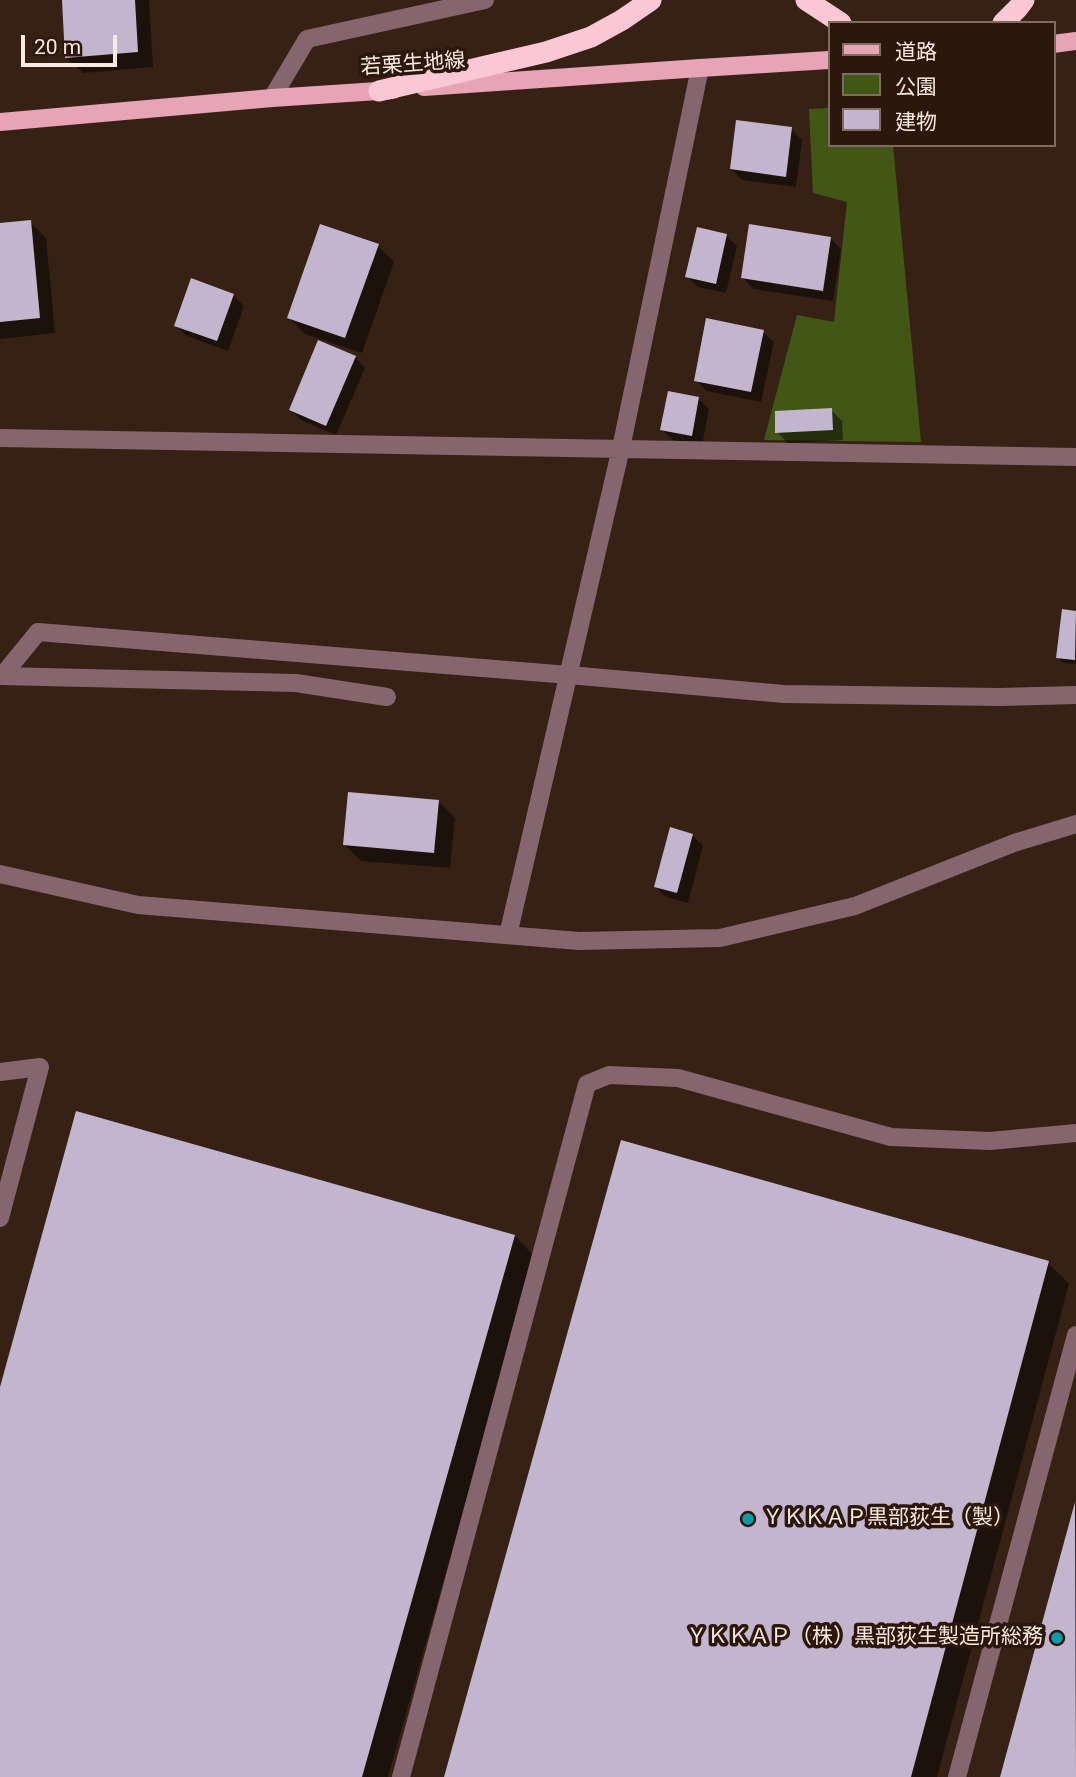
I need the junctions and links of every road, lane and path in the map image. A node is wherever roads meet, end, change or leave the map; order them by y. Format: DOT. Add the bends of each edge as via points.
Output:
graph roads {
  1 [pos="485,0"];
  2 [pos="651,0"];
  3 [pos="806,0"];
  4 [pos="1024,0"];
  5 [pos="838,21"];
  6 [pos="1005,21"];
  7 [pos="1076,41"];
  8 [pos="1055,44"];
  9 [pos="828,60"];
  10 [pos="700,68"];
  11 [pos="379,90"];
  12 [pos="272,98"];
  13 [pos="0,122"];
  14 [pos="0,439"];
  15 [pos="621,448"];
  16 [pos="1076,457"];
  17 [pos="569,675"];
  18 [pos="1,676"];
  19 [pos="1076,695"];
  20 [pos="387,697"];
  21 [pos="1076,824"];
  22 [pos="0,874"];
  23 [pos="508,935"];
  24 [pos="0,1072"];
  25 [pos="1076,1133"];
  26 [pos="0,1218"];
  27 [pos="1076,1335"];
  28 [pos="401,1777"];
  29 [pos="957,1777"];
  1 -- 12 [label="street" via="307,39"];
  2 -- 11 [label="highway" via="591,37 546,52"];
  3 -- 5 [label="highway"];
  4 -- 6 [label="highway"];
  7 -- 8 [label="main road"];
  9 -- 10 [label="main road, 若栗生地線"];
  10 -- 11 [label="main road, 若栗生地線"];
  10 -- 15 [label="street"];
  11 -- 12 [label="main road, 若栗生地線"];
  12 -- 13 [label="main road, 若栗生地線"];
  14 -- 15 [label="street"];
  15 -- 16 [label="street"];
  15 -- 17 [label="street"];
  17 -- 18 [label="street" via="38,632"];
  17 -- 19 [label="street" via="784,694"];
  17 -- 23 [label="street"];
  18 -- 20 [label="street" via="296,683"];
  21 -- 23 [label="street" via="1014,843 855,906 720,938 579,941"];
  22 -- 23 [label="street" via="138,905"];
  24 -- 26 [label="street" via="40,1067"];
  25 -- 28 [label="street" via="990,1141 891,1137 678,1078 609,1075 587,1084"];
  27 -- 29 [label="street"];
}
